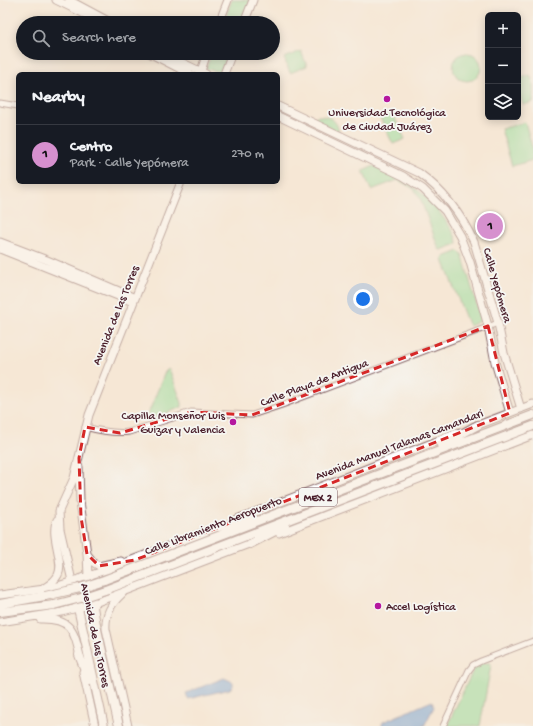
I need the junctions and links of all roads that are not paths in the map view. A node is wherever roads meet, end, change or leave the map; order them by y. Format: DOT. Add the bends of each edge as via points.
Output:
graph roads {
  1 [pos="56,0"];
  2 [pos="70,0"];
  3 [pos="228,0"];
  4 [pos="253,0"];
  5 [pos="89,16"];
  6 [pos="99,16"];
  7 [pos="221,16"];
  8 [pos="247,16"];
  9 [pos="163,60"];
  10 [pos="176,60"];
  11 [pos="205,60"];
  12 [pos="229,60"];
  13 [pos="186,72"];
  14 [pos="200,72"];
  15 [pos="202,72"];
  16 [pos="225,72"];
  17 [pos="0,103"];
  18 [pos="16,106"];
  19 [pos="280,107"];
  20 [pos="280,117"];
  21 [pos="180,184"];
  22 [pos="0,242"];
  23 [pos="0,249"];
  24 [pos="134,300"];
  25 [pos="498,323"];
  26 [pos="488,326"];
  27 [pos="533,404"];
  28 [pos="521,409"];
  29 [pos="510,413"];
  30 [pos="533,415"];
  31 [pos="478,425"];
  32 [pos="533,426"];
  33 [pos="85,427"];
  34 [pos="533,436"];
  35 [pos="79,458"];
  36 [pos="412,460"];
  37 [pos="294,506"];
  38 [pos="302,514"];
  39 [pos="58,518"];
  40 [pos="219,527"];
  41 [pos="250,544"];
  42 [pos="88,554"];
  43 [pos="135,560"];
  44 [pos="106,570"];
  45 [pos="88,576"];
  46 [pos="72,581"];
  47 [pos="52,588"];
  48 [pos="44,593"];
  49 [pos="108,593"];
  50 [pos="123,593"];
  51 [pos="0,595"];
  52 [pos="0,604"];
  53 [pos="92,604"];
  54 [pos="77,608"];
  55 [pos="0,612"];
  56 [pos="62,612"];
  57 [pos="17,620"];
  58 [pos="0,622"];
  59 [pos="81,624"];
  60 [pos="96,625"];
  61 [pos="533,641"];
  62 [pos="79,655"];
  63 [pos="114,702"];
  64 [pos="99,705"];
  65 [pos="123,706"];
  66 [pos="95,726"];
  67 [pos="104,726"];
  68 [pos="119,726"];
  69 [pos="128,726"];
  70 [pos="443,726"];
  1 -- 5 [label="main road"];
  2 -- 6 [label="main road"];
  3 -- 7 [label="main road"];
  4 -- 8 [label="main road"];
  9 -- 13 [label="main road"];
  10 -- 14 [label="main road"];
  11 -- 15 [label="main road"];
  12 -- 16 [label="main road"];
  17 -- 18 [label="street"];
  19 -- 25 [label="main road, Calle Yepómera" via="432,182 462,219 474,242"];
  20 -- 26 [label="main road, Calle Yepómera" via="403,176 431,196 452,221 464,245"];
  21 -- 24 [label="main road, Avenida de las Torres"];
  22 -- 24 [label="main road" via="47,260"];
  23 -- 24 [label="main road"];
  24 -- 33 [label="main road, Avenida de las Torres"];
  25 -- 26 [label="street, Calle Playa de Antigua"];
  25 -- 28 [label="main road, Calle Yepómera"];
  26 -- 29 [label="main road, Calle Yepómera" via="495,362"];
  26 -- 33 [label="street, Calle Playa de Antigua" via="282,406 252,415 191,412 120,433"];
  27 -- 28 [label="main road, Avenida Manuel Talamas Camandari"];
  28 -- 29 [label="main road, Avenida Manuel Talamas Camandari"];
  29 -- 31 [label="main road, Avenida Manuel Talamas Camandari"];
  30 -- 36 [label="highway, Calle Libramiento Aeropuerto / MEX 2"];
  31 -- 36 [label="highway"];
  31 -- 40 [label="main road, Avenida Manuel Talamas Camandari"];
  32 -- 38 [label="highway, Calle Libramiento Aeropuerto / MEX 2"];
  33 -- 35 [label="main road, Avenida de las Torres"];
  34 -- 41 [label="main road"];
  35 -- 39 [label="main road, Avenida de las Torres"];
  35 -- 42 [label="main road, Avenida de las Torres" via="81,512"];
  36 -- 37 [label="highway, Calle Libramiento Aeropuerto / MEX 2"];
  37 -- 40 [label="highway"];
  37 -- 48 [label="highway, Calle Libramiento Aeropuerto / MEX 2, bridge" via="104,580 80,588"];
  38 -- 41 [label="highway"];
  38 -- 49 [label="highway, Calle Libramiento Aeropuerto / MEX 2"];
  39 -- 46 [label="main road, Avenida de las Torres"];
  39 -- 48 [label="main road" via="55,530 59,571"];
  40 -- 43 [label="main road, Avenida Manuel Talamas Camandari"];
  41 -- 50 [label="main road"];
  42 -- 43 [label="main road" via="99,566"];
  42 -- 45 [label="main road, Avenida de las Torres"];
  43 -- 44 [label="main road, Avenida Manuel Talamas Camandari"];
  44 -- 45 [label="main road, Avenida Manuel Talamas Camandari"];
  44 -- 49 [label="main road" via="98,581"];
  45 -- 46 [label="main road, Avenida Manuel Talamas Camandari"];
  45 -- 53 [label="highway, Avenida de las Torres"];
  46 -- 47 [label="main road, Avenida Manuel Talamas Camandari"];
  46 -- 54 [label="highway, Avenida de las Torres"];
  47 -- 48 [label="main road, Avenida Manuel Talamas Camandari"];
  47 -- 56 [label="main road" via="61,592 64,606"];
  48 -- 51 [label="main road, Avenida Manuel Talamas Camandari"];
  48 -- 52 [label="highway, MEX 2"];
  49 -- 50 [label="main road"];
  49 -- 53 [label="main road"];
  49 -- 55 [label="highway, MEX 2, bridge" via="54,605"];
  50 -- 65 [label="main road, Avenida de las Torres" via="112,605 105,622"];
  53 -- 54 [label="main road"];
  53 -- 60 [label="highway, Avenida de las Torres"];
  54 -- 56 [label="main road"];
  54 -- 59 [label="highway, Avenida de las Torres"];
  56 -- 57 [label="main road"];
  57 -- 58 [label="main road"];
  57 -- 62 [label="main road, Avenida de las Torres" via="53,619 62,622 73,632"];
  59 -- 60 [label="highway" via="88,620"];
  59 -- 64 [label="highway, Avenida de las Torres"];
  60 -- 63 [label="highway, Avenida de las Torres"];
  61 -- 70 [label="street" via="473,665"];
  62 -- 64 [label="highway"];
  62 -- 66 [label="main road, Avenida de las Torres"];
  63 -- 65 [label="highway"];
  63 -- 68 [label="highway, Avenida de las Torres"];
  64 -- 67 [label="highway, Avenida de las Torres"];
  65 -- 69 [label="main road, Avenida de las Torres"];
}
